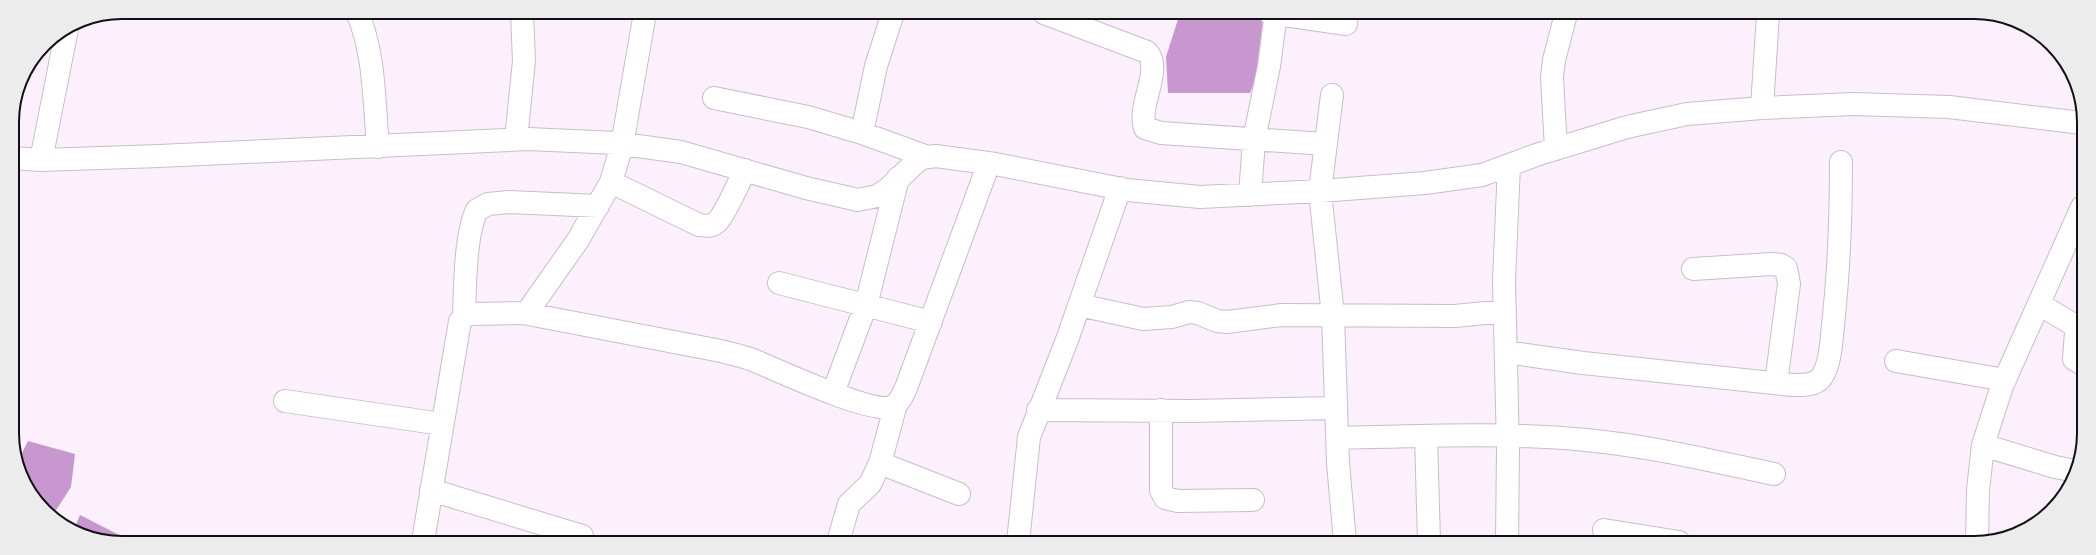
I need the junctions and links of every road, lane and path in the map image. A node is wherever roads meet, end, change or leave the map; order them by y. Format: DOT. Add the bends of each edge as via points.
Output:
graph roads {
  1 [pos="359,19"];
  2 [pos="522,19"];
  3 [pos="644,19"];
  4 [pos="891,19"];
  5 [pos="1060,19"];
  6 [pos="1274,19"];
  7 [pos="1310,19"];
  8 [pos="1565,19"];
  9 [pos="1768,19"];
  10 [pos="1346,24"];
  11 [pos="66,36"];
  12 [pos="1332,95"];
  13 [pos="714,98"];
  14 [pos="1762,108"];
  15 [pos="2077,122"];
  16 [pos="862,133"];
  17 [pos="516,139"];
  18 [pos="1254,140"];
  19 [pos="1326,144"];
  20 [pos="622,145"];
  21 [pos="378,147"];
  22 [pos="1556,149"];
  23 [pos="928,157"];
  24 [pos="19,158"];
  25 [pos="41,160"];
  26 [pos="1841,162"];
  27 [pos="989,163"];
  28 [pos="1509,165"];
  29 [pos="745,170"];
  30 [pos="898,178"];
  31 [pos="611,182"];
  32 [pos="1120,188"];
  33 [pos="1320,191"];
  34 [pos="1250,195"];
  35 [pos="598,206"];
  36 [pos="2077,218"];
  37 [pos="1693,269"];
  38 [pos="779,282"];
  39 [pos="1079,304"];
  40 [pos="2039,304"];
  41 [pos="866,305"];
  42 [pos="1505,311"];
  43 [pos="522,312"];
  44 [pos="464,316"];
  45 [pos="1333,316"];
  46 [pos="931,322"];
  47 [pos="1506,352"];
  48 [pos="1896,361"];
  49 [pos="2077,361"];
  50 [pos="2005,380"];
  51 [pos="1776,383"];
  52 [pos="833,393"];
  53 [pos="285,401"];
  54 [pos="896,404"];
  55 [pos="1336,408"];
  56 [pos="1038,410"];
  57 [pos="1161,410"];
  58 [pos="442,424"];
  59 [pos="1508,435"];
  60 [pos="1426,436"];
  61 [pos="1338,438"];
  62 [pos="1983,445"];
  63 [pos="880,463"];
  64 [pos="2070,470"];
  65 [pos="1774,474"];
  66 [pos="431,490"];
  67 [pos="959,494"];
  68 [pos="1253,500"];
  69 [pos="1604,530"];
  70 [pos="424,536"];
  71 [pos="582,536"];
  72 [pos="840,536"];
  73 [pos="1019,536"];
  74 [pos="1345,536"];
  75 [pos="1429,536"];
  76 [pos="1508,536"];
  77 [pos="1642,536"];
  78 [pos="1977,536"];
  1 -- 21 [label="street" via="370,61"];
  2 -- 17 [label="street" via="524,62"];
  3 -- 20 [label="street"];
  4 -- 16 [label="street" via="876,66"];
  5 -- 18 [label="street" via="1147,52 1153,67 1143,114 1145,128 1162,133"];
  6 -- 18 [label="street" via="1269,66"];
  7 -- 10 [label="street"];
  8 -- 22 [label="street" via="1552,77"];
  9 -- 14 [label="street"];
  11 -- 25 [label="street"];
  12 -- 19 [label="street"];
  13 -- 16 [label="street" via="808,117"];
  14 -- 15 [label="street" via="1853,104 1949,108"];
  14 -- 22 [label="street" via="1680,116 1627,127"];
  16 -- 23 [label="street"];
  17 -- 20 [label="street"];
  17 -- 21 [label="street"];
  18 -- 19 [label="street"];
  18 -- 34 [label="street"];
  19 -- 33 [label="street"];
  20 -- 29 [label="street" via="681,152"];
  20 -- 31 [label="street"];
  21 -- 25 [label="street"];
  22 -- 28 [label="street"];
  23 -- 27 [label="street"];
  23 -- 30 [label="street" via="911,166"];
  24 -- 25 [label="street"];
  26 -- 51 [label="street" via="1839,274 1828,361 1817,382 1792,385"];
  27 -- 32 [label="street"];
  27 -- 46 [label="street"];
  28 -- 33 [label="street" via="1482,175 1425,183"];
  28 -- 42 [label="street"];
  29 -- 30 [label="street" via="858,200 877,196"];
  29 -- 31 [label="street" via="721,215 708,227"];
  30 -- 41 [label="street"];
  31 -- 35 [label="street"];
  32 -- 34 [label="street" via="1200,197"];
  32 -- 39 [label="street"];
  33 -- 34 [label="street"];
  33 -- 45 [label="street"];
  35 -- 43 [label="street" via="578,240 532,306"];
  35 -- 44 [label="street" via="509,202 488,204 477,210 472,222 467,259"];
  36 -- 40 [label="street"];
  37 -- 51 [label="street" via="1772,264 1786,268 1789,284"];
  38 -- 41 [label="street"];
  39 -- 45 [label="street" via="1143,319 1172,317 1189,312 1227,322 1282,315"];
  39 -- 56 [label="street"];
  40 -- 49 [label="street" via="2074,324 2074,359"];
  40 -- 50 [label="street"];
  41 -- 46 [label="street"];
  41 -- 52 [label="street"];
  42 -- 45 [label="street" via="1455,316"];
  42 -- 47 [label="street"];
  43 -- 44 [label="street"];
  43 -- 52 [label="street" via="721,351 752,360"];
  44 -- 58 [label="street" via="458,327"];
  45 -- 55 [label="street"];
  46 -- 54 [label="street" via="906,388"];
  47 -- 51 [label="street" via="1583,363"];
  47 -- 59 [label="street"];
  48 -- 50 [label="street"];
  50 -- 62 [label="street"];
  52 -- 54 [label="street" via="885,408"];
  53 -- 58 [label="street"];
  54 -- 63 [label="street"];
  55 -- 57 [label="street"];
  55 -- 61 [label="street"];
  56 -- 57 [label="street"];
  56 -- 73 [label="street" via="1028,449"];
  57 -- 68 [label="street" via="1161,490 1165,498 1178,501"];
  58 -- 66 [label="street"];
  59 -- 60 [label="street"];
  59 -- 65 [label="street" via="1607,442 1698,457"];
  59 -- 76 [label="street"];
  60 -- 61 [label="street"];
  60 -- 75 [label="street"];
  61 -- 74 [label="street"];
  62 -- 64 [label="street"];
  62 -- 78 [label="street" via="1978,490"];
  63 -- 67 [label="street"];
  63 -- 72 [label="street" via="870,484 849,504"];
  66 -- 70 [label="street"];
  66 -- 71 [label="street"];
  69 -- 77 [label="street"];
}
